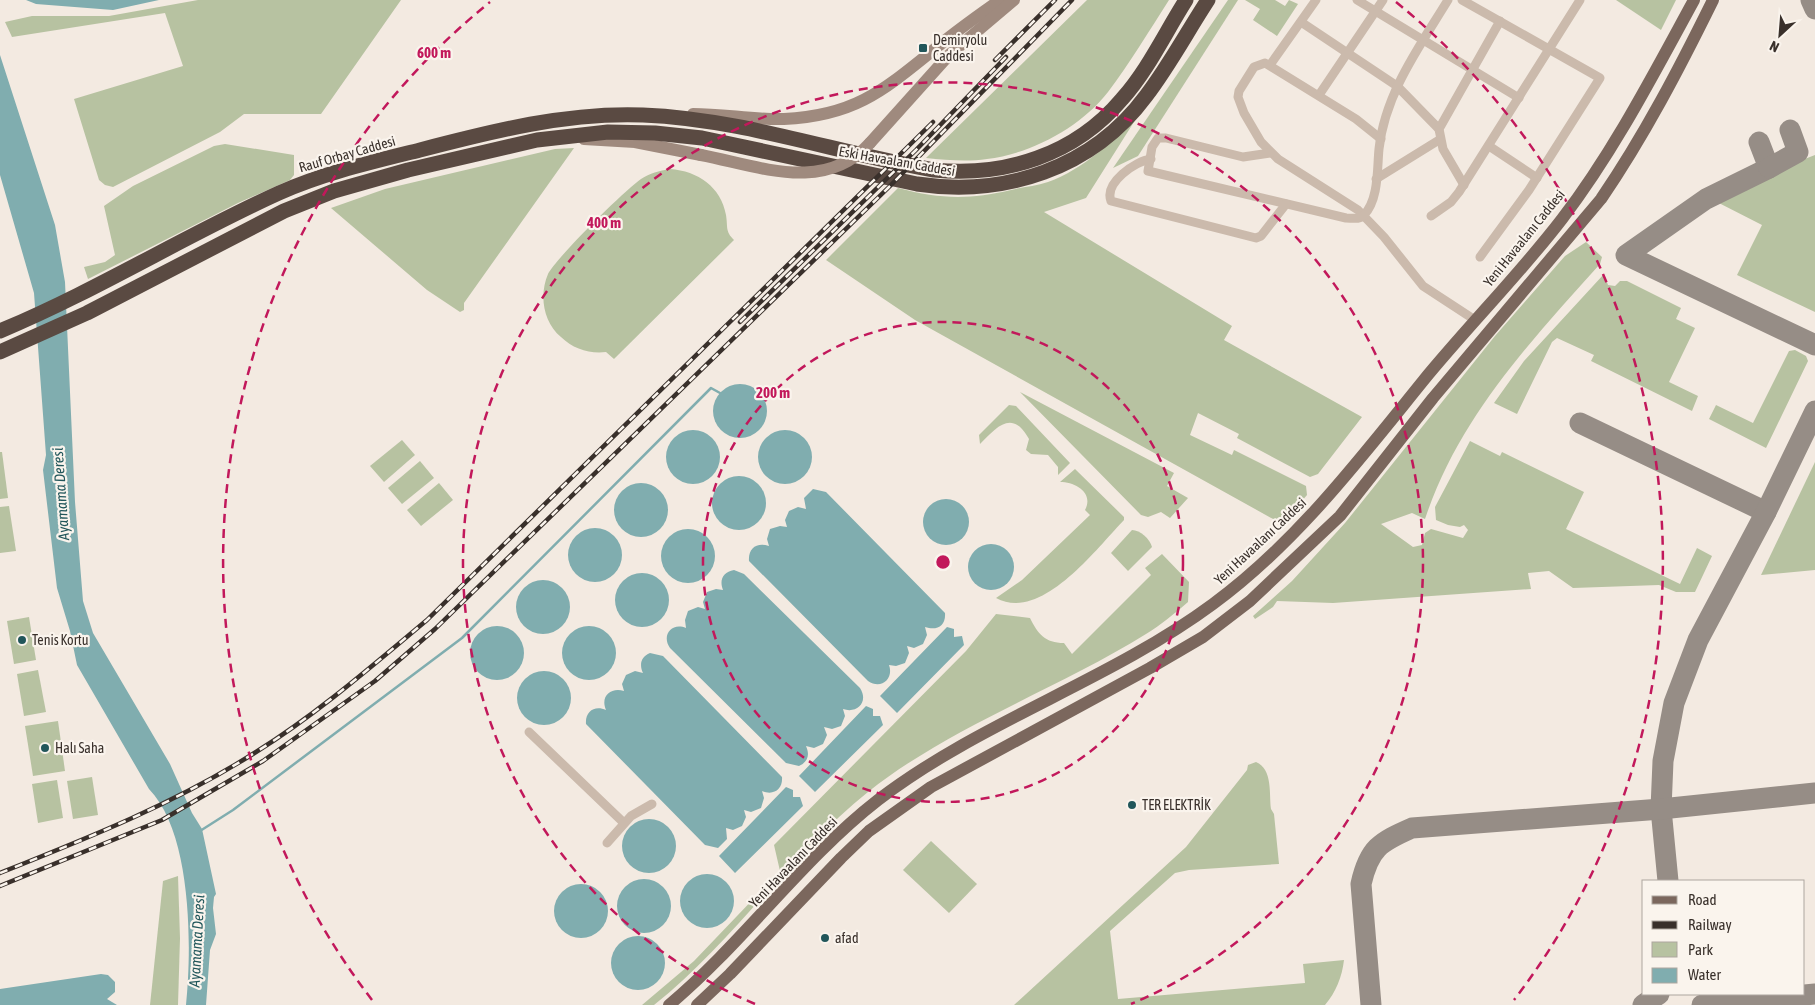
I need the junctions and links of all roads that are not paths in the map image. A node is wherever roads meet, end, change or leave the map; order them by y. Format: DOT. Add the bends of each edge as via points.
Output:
graph roads {
  1 [pos="1000,0"];
  2 [pos="1014,0"];
  3 [pos="1186,0"];
  4 [pos="1208,0"];
  5 [pos="1316,0"];
  6 [pos="1357,0"];
  7 [pos="1383,0"];
  8 [pos="1448,0"];
  9 [pos="1462,0"];
  10 [pos="1580,0"];
  11 [pos="1694,0"];
  12 [pos="1713,0"];
  13 [pos="1374,12"];
  14 [pos="1500,21"];
  15 [pos="1301,22"];
  16 [pos="1424,40"];
  17 [pos="1550,50"];
  18 [pos="1347,52"];
  19 [pos="1270,65"];
  20 [pos="1472,70"];
  21 [pos="1397,86"];
  22 [pos="1319,95"];
  23 [pos="1519,98"];
  24 [pos="673,117"];
  25 [pos="1439,129"];
  26 [pos="562,136"];
  27 [pos="1381,140"];
  28 [pos="1439,140"];
  29 [pos="1489,146"];
  30 [pos="1270,153"];
  31 [pos="1151,159"];
  32 [pos="1537,178"];
  33 [pos="1376,179"];
  34 [pos="1464,186"];
  35 [pos="1286,204"];
  36 [pos="1364,215"];
  37 [pos="1431,216"];
  38 [pos="1480,257"];
  39 [pos="1474,320"];
  40 [pos="0,332"];
  41 [pos="1488,332"];
  42 [pos="0,352"];
  43 [pos="1419,386"];
  44 [pos="1434,398"];
  45 [pos="529,732"];
  46 [pos="917,773"];
  47 [pos="926,790"];
  48 [pos="652,804"];
  49 [pos="624,823"];
  50 [pos="607,843"];
  51 [pos="669,1005"];
  52 [pos="697,1005"];
  1 -- 24 [label="main road" via="895,83 844,109 784,119 712,114"];
  2 -- 26 [label="main road, bridge" via="949,55 861,152 842,165 816,173 791,172 635,142"];
  3 -- 24 [label="highway, Eski Havaalanı Caddesi" via="1132,86 1092,128 1054,152 1006,168 961,173 934,170 730,126"];
  4 -- 26 [label="highway, Eski Havaalanı Caddesi" via="1146,97 1115,130 1063,165 1016,182 977,188 925,185 683,135 628,131"];
  5 -- 15 [label="street"];
  6 -- 13 [label="street"];
  7 -- 13 [label="street"];
  8 -- 16 [label="street"];
  9 -- 14 [label="street"];
  10 -- 17 [label="street"];
  11 -- 39 [label="main road, Yeni Havaalanı Caddesi" via="1610,150 1561,220"];
  12 -- 41 [label="main road" via="1663,99 1615,179 1566,242"];
  13 -- 16 [label="street"];
  13 -- 18 [label="street"];
  14 -- 17 [label="street"];
  14 -- 20 [label="street"];
  15 -- 18 [label="street"];
  15 -- 19 [label="street"];
  16 -- 20 [label="street"];
  16 -- 21 [label="street"];
  17 -- 23 [label="street"];
  17 -- 32 [label="street" via="1600,78"];
  18 -- 21 [label="street"];
  18 -- 22 [label="street"];
  19 -- 22 [label="street"];
  19 -- 30 [label="street" via="1262,62 1254,67 1238,97 1251,126"];
  20 -- 23 [label="street"];
  20 -- 25 [label="street"];
  21 -- 25 [label="street"];
  21 -- 27 [label="street"];
  22 -- 27 [label="street"];
  23 -- 29 [label="street"];
  24 -- 40 [label="highway, Rauf Orbay Caddesi" via="605,114 544,122 448,142 329,173 276,194 74,298"];
  25 -- 28 [label="street"];
  26 -- 42 [label="highway" via="408,170 327,194 284,211 87,313"];
  27 -- 33 [label="street"];
  28 -- 33 [label="street"];
  28 -- 34 [label="street"];
  29 -- 32 [label="street"];
  29 -- 34 [label="street"];
  30 -- 31 [label="street" via="1243,157 1166,138 1155,141"];
  30 -- 36 [label="street"];
  31 -- 35 [label="street" via="1148,171"];
  31 -- 35 [label="street" via="1125,171 1112,188 1111,201 1256,238"];
  32 -- 38 [label="street"];
  33 -- 36 [label="street" via="1373,198"];
  34 -- 37 [label="street" via="1451,202"];
  35 -- 36 [label="street" via="1346,218 1359,219"];
  36 -- 39 [label="street" via="1423,286"];
  39 -- 41 [label="main road"];
  39 -- 43 [label="main road, Yeni Havaalanı Caddesi"];
  41 -- 44 [label="main road"];
  43 -- 44 [label="main road"];
  43 -- 46 [label="main road, Yeni Havaalanı Caddesi" via="1331,495 1250,574 1215,603 1140,653 1019,715"];
  44 -- 47 [label="main road" via="1340,516 1250,601 1203,637 1150,668"];
  45 -- 49 [label="street"];
  46 -- 47 [label="main road"];
  46 -- 51 [label="main road, Yeni Havaalanı Caddesi" via="878,800 832,839 745,934"];
  47 -- 52 [label="main road" via="869,831"];
  48 -- 49 [label="street"];
  49 -- 50 [label="street"];
}
